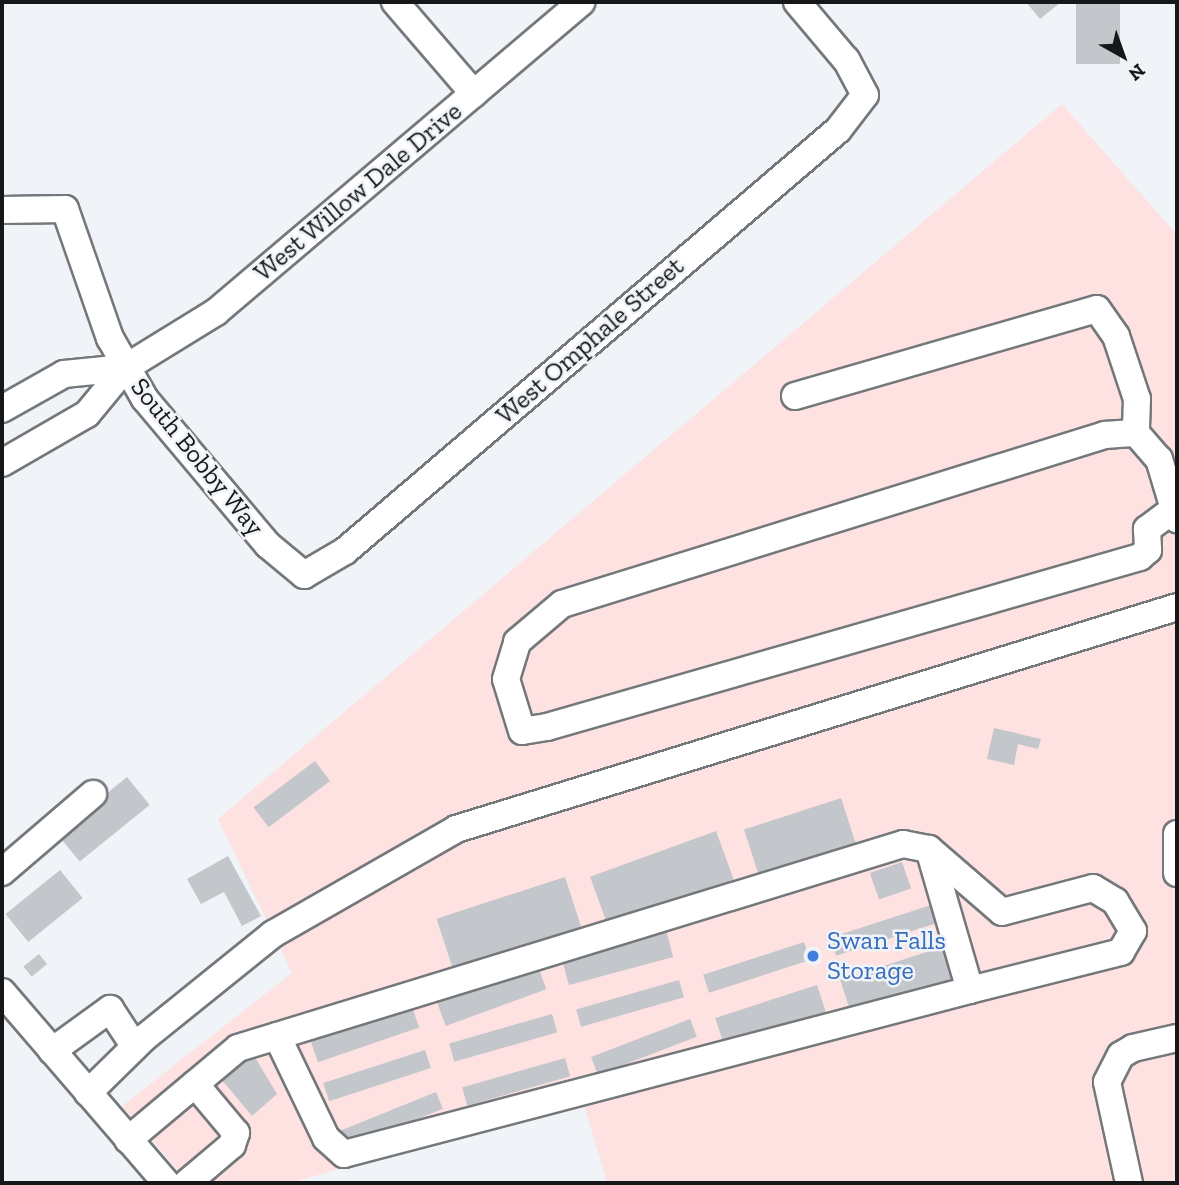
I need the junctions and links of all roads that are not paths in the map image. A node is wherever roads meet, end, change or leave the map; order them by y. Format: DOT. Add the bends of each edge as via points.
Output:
graph roads {
  1 [pos="395,2"];
  2 [pos="581,2"];
  3 [pos="797,2"];
  4 [pos="474,93"];
  5 [pos="2,210"];
  6 [pos="125,368"];
  7 [pos="795,396"];
  8 [pos="2,409"];
  9 [pos="1136,433"];
  10 [pos="2,463"];
  11 [pos="1176,514"];
  12 [pos="304,575"];
  13 [pos="1177,607"];
  14 [pos="93,794"];
  15 [pos="1177,834"];
  16 [pos="929,849"];
  17 [pos="2,872"];
  18 [pos="1177,873"];
  19 [pos="970,990"];
  20 [pos="5,1003"];
  21 [pos="277,1036"];
  22 [pos="1177,1038"];
  23 [pos="135,1047"];
  24 [pos="52,1051"];
  25 [pos="195,1084"];
  26 [pos="88,1093"];
  27 [pos="128,1140"];
  28 [pos="166,1183"];
  29 [pos="187,1183"];
  30 [pos="1129,1183"];
  1 -- 4 [label="street"];
  2 -- 4 [label="street, West Willow Dale Drive"];
  3 -- 12 [label="street, West Omphale Street" via="846,60 865,95 806,157 345,551"];
  4 -- 6 [label="street, West Willow Dale Drive" via="216,312"];
  5 -- 6 [label="street, South Bobby Way" via="65,209"];
  6 -- 8 [label="street, West Willow Dale Drive" via="64,374"];
  6 -- 10 [label="street, West Willow Dale Drive" via="87,414"];
  6 -- 12 [label="street, South Bobby Way" via="268,545"];
  7 -- 9 [label="street" via="1097,309 1116,336 1137,399"];
  9 -- 11 [label="street" via="1159,459"];
  9 -- 11 [label="street" via="1105,435 562,604 517,642 506,679 522,731 1140,557 1149,550 1147,529"];
  13 -- 23 [label="street" via="456,829 273,934"];
  14 -- 17 [label="street"];
  15 -- 18 [label="street"];
  16 -- 19 [label="street"];
  16 -- 19 [label="street" via="1002,912 1093,888 1115,901 1133,931 1121,952"];
  16 -- 21 [label="street" via="903,844"];
  19 -- 21 [label="street" via="344,1154 326,1138"];
  20 -- 24 [label="street"];
  21 -- 25 [label="street" via="238,1048"];
  22 -- 30 [label="street" via="1121,1055 1107,1082"];
  23 -- 24 [label="street" via="110,1009"];
  23 -- 26 [label="street"];
  24 -- 26 [label="street"];
  25 -- 27 [label="street"];
  25 -- 29 [label="street" via="236,1133 232,1145"];
  26 -- 27 [label="street"];
  27 -- 28 [label="street"];
}
